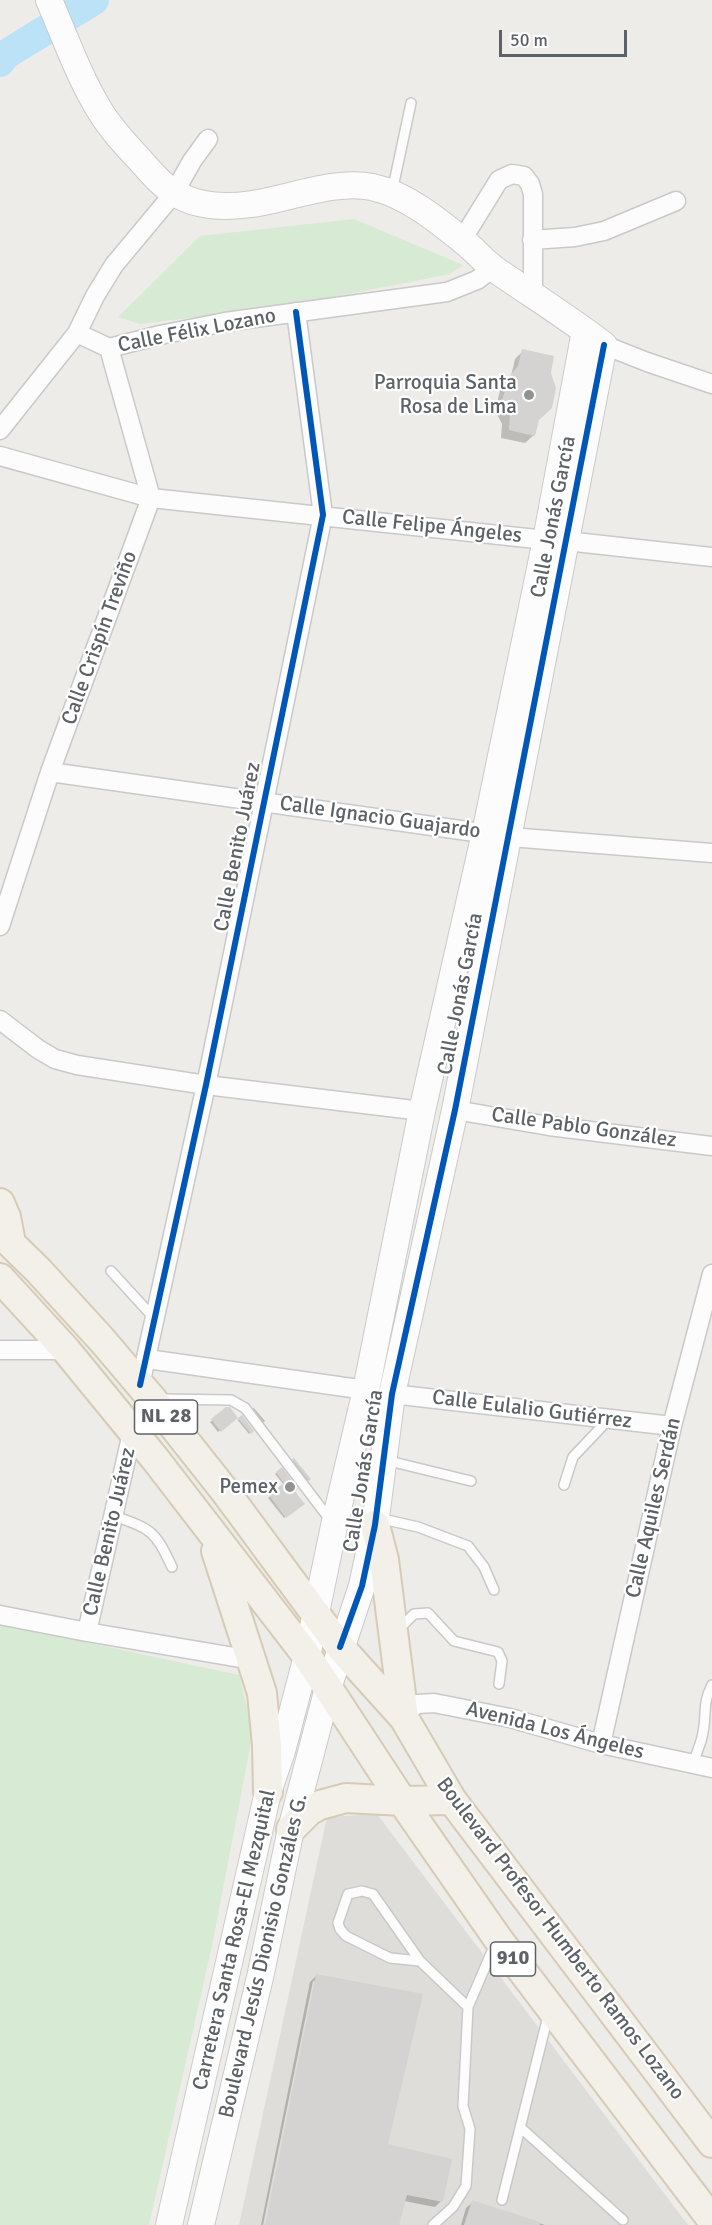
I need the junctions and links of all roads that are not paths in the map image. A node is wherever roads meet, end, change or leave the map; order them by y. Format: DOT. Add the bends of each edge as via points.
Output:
graph roads {
  1 [pos="49,0"];
  2 [pos="411,104"];
  3 [pos="208,139"];
  4 [pos="174,193"];
  5 [pos="392,194"];
  6 [pos="676,201"];
  7 [pos="462,240"];
  8 [pos="532,240"];
  9 [pos="493,268"];
  10 [pos="533,294"];
  11 [pos="296,312"];
  12 [pos="77,333"];
  13 [pos="595,338"];
  14 [pos="109,348"];
  15 [pos="712,384"];
  16 [pos="0,430"];
  17 [pos="0,456"];
  18 [pos="151,498"];
  19 [pos="322,515"];
  20 [pos="556,541"];
  21 [pos="712,557"];
  22 [pos="50,772"];
  23 [pos="264,802"];
  24 [pos="497,835"];
  25 [pos="712,853"];
  26 [pos="0,926"];
  27 [pos="0,1020"];
  28 [pos="206,1085"];
  29 [pos="455,1110"];
  30 [pos="422,1111"];
  31 [pos="712,1146"];
  32 [pos="0,1203"];
  33 [pos="5,1238"];
  34 [pos="111,1270"];
  35 [pos="712,1274"];
  36 [pos="0,1278"];
  37 [pos="154,1318"];
  38 [pos="0,1350"];
  39 [pos="66,1350"];
  40 [pos="143,1380"];
  41 [pos="366,1390"];
  42 [pos="392,1394"];
  43 [pos="610,1419"];
  44 [pos="672,1426"];
  45 [pos="132,1433"];
  46 [pos="156,1460"];
  47 [pos="382,1460"];
  48 [pos="471,1481"];
  49 [pos="564,1485"];
  50 [pos="114,1516"];
  51 [pos="375,1521"];
  52 [pos="334,1526"];
  53 [pos="210,1532"];
  54 [pos="172,1567"];
  55 [pos="494,1590"];
  56 [pos="309,1605"];
  57 [pos="0,1615"];
  58 [pos="394,1626"];
  59 [pos="87,1632"];
  60 [pos="340,1647"];
  61 [pos="307,1656"];
  62 [pos="252,1660"];
  63 [pos="499,1684"];
  64 [pos="712,1685"];
  65 [pos="328,1688"];
  66 [pos="404,1718"];
  67 [pos="601,1744"];
  68 [pos="693,1764"];
  69 [pos="712,1768"];
  70 [pos="268,1792"];
  71 [pos="452,1800"];
  72 [pos="402,1801"];
  73 [pos="291,1829"];
  74 [pos="498,1939"];
  75 [pos="420,1961"];
  76 [pos="468,2007"];
  77 [pos="550,2008"];
  78 [pos="520,2127"];
  79 [pos="712,2143"];
  80 [pos="502,2200"];
  81 [pos="624,2220"];
  82 [pos="712,2220"];
  83 [pos="169,2225"];
  84 [pos="201,2225"];
  85 [pos="434,2225"];
  1 -- 4 [label="street" via="101,113 125,144"];
  2 -- 5 [label="lane"];
  3 -- 4 [label="street"];
  4 -- 5 [label="street" via="218,207 354,185"];
  4 -- 12 [label="street" via="114,265"];
  5 -- 7 [label="street"];
  6 -- 8 [label="street" via="604,231"];
  7 -- 8 [label="street" via="499,180 512,174 524,176 530,184"];
  7 -- 9 [label="street"];
  8 -- 10 [label="street"];
  9 -- 10 [label="street"];
  9 -- 11 [label="street, Calle Félix Lozano" via="477,280 447,292"];
  10 -- 13 [label="street"];
  11 -- 14 [label="street, Calle Félix Lozano" via="194,328"];
  11 -- 19 [label="street, Calle Benito Juárez"];
  12 -- 14 [label="street, Calle Félix Lozano"];
  12 -- 16 [label="street"];
  13 -- 15 [label="street"];
  13 -- 20 [label="street, Calle Jonás García"];
  14 -- 18 [label="street"];
  17 -- 18 [label="street, Calle Felipe Ángeles"];
  18 -- 19 [label="street, Calle Felipe Ángeles"];
  18 -- 22 [label="street, Calle Crispín Treviño"];
  19 -- 20 [label="street, Calle Felipe Ángeles"];
  19 -- 23 [label="street, Calle Benito Juárez"];
  20 -- 21 [label="street, Calle Felipe Ángeles"];
  20 -- 24 [label="street, Calle Jonás García"];
  22 -- 23 [label="street, Calle Ignacio Guajardo"];
  22 -- 26 [label="street, Calle Crispín Treviño"];
  23 -- 24 [label="street, Calle Ignacio Guajardo"];
  23 -- 28 [label="street, Calle Benito Juárez"];
  24 -- 25 [label="street, Calle Ignacio Guajardo"];
  24 -- 29 [label="street, Calle Jonás García"];
  24 -- 30 [label="street, Calle Jonás García"];
  27 -- 28 [label="street" via="55,1059 107,1071"];
  28 -- 30 [label="street"];
  28 -- 37 [label="street, Calle Benito Juárez"];
  29 -- 31 [label="street, Calle Pablo González"];
  29 -- 42 [label="street, Calle Jonás García"];
  30 -- 41 [label="street, Calle Jonás García"];
  32 -- 33 [label="main road" via="6,1217"];
  33 -- 40 [label="main road, Boulevard Profesor Humberto Ramos Lozano / NL 28"];
  34 -- 37 [label="lane"];
  35 -- 44 [label="street, Calle Aquiles Serdán"];
  36 -- 39 [label="main road, Boulevard Profesor Humberto Ramos Lozano / NL 28"];
  37 -- 40 [label="street, Calle Benito Juárez"];
  38 -- 39 [label="street"];
  39 -- 40 [label="main road" via="100,1353"];
  39 -- 45 [label="main road, Boulevard Profesor Humberto Ramos Lozano / NL 28"];
  40 -- 41 [label="street"];
  40 -- 52 [label="lane" via="231,1400 245,1408"];
  40 -- 56 [label="main road, Boulevard Profesor Humberto Ramos Lozano / NL 28"];
  41 -- 52 [label="street, Calle Jonás García"];
  42 -- 43 [label="street, Calle Eulalio Gutiérrez"];
  42 -- 47 [label="street, Calle Jonás García"];
  43 -- 44 [label="street, Calle Eulalio Gutiérrez"];
  43 -- 49 [label="lane" via="573,1457"];
  44 -- 67 [label="street, Calle Aquiles Serdán"];
  45 -- 46 [label="main road, Boulevard Profesor Humberto Ramos Lozano / NL 28"];
  45 -- 50 [label="street, Calle Benito Juárez"];
  46 -- 53 [label="main road, Boulevard Profesor Humberto Ramos Lozano / NL 28"];
  46 -- 56 [label="main road" via="194,1479 275,1589"];
  47 -- 48 [label="lane"];
  47 -- 51 [label="street, Calle Jonás García"];
  50 -- 54 [label="lane" via="145,1527 161,1543"];
  50 -- 59 [label="street, Calle Benito Juárez"];
  51 -- 55 [label="lane" via="418,1527 468,1545"];
  51 -- 58 [label="main road"];
  51 -- 60 [label="street, Calle Jonás García" via="362,1586"];
  52 -- 56 [label="street, Calle Jonás García"];
  53 -- 61 [label="main road, Boulevard Profesor Humberto Ramos Lozano / NL 28"];
  53 -- 62 [label="main road"];
  56 -- 60 [label="main road, Boulevard Profesor Humberto Ramos Lozano / NL 28"];
  56 -- 61 [label="street, Calle Jonás García"];
  57 -- 59 [label="street"];
  58 -- 63 [label="lane" via="405,1623 414,1614 429,1613 454,1641 498,1652 502,1661"];
  58 -- 66 [label="main road"];
  59 -- 62 [label="street"];
  60 -- 65 [label="street, Calle Jonás García"];
  60 -- 66 [label="main road, Boulevard Profesor Humberto Ramos Lozano / 910"];
  61 -- 65 [label="main road, Boulevard Profesor Humberto Ramos Lozano / NL 28"];
  61 -- 70 [label="street, Carretera Santa Rosa-El Mezquital"];
  62 -- 70 [label="main road" via="265,1711"];
  64 -- 68 [label="lane"];
  65 -- 72 [label="main road, Boulevard Profesor Humberto Ramos Lozano / 910"];
  65 -- 73 [label="street, Boulevard Jesús Dionisio Gonzáles G."];
  66 -- 67 [label="street, Avenida Los Ángeles" via="418,1704 434,1703 510,1718"];
  66 -- 71 [label="main road, Boulevard Profesor Humberto Ramos Lozano / 910"];
  67 -- 68 [label="street, Avenida Los Ángeles"];
  68 -- 69 [label="street, Avenida Los Ángeles"];
  70 -- 83 [label="street, Carretera Santa Rosa-El Mezquital"];
  71 -- 72 [label="main road"];
  71 -- 79 [label="main road, Boulevard Profesor Humberto Ramos Lozano / 910"];
  72 -- 73 [label="main road" via="332,1801 309,1811"];
  72 -- 74 [label="main road, Boulevard Profesor Humberto Ramos Lozano / 910"];
  73 -- 84 [label="street, Boulevard Jesús Dionisio Gonzáles G."];
  74 -- 76 [label="lane"];
  74 -- 77 [label="main road, Boulevard Profesor Humberto Ramos Lozano / 910"];
  75 -- 75 [label="lane" via="390,1958 346,1936 338,1923 348,1894 362,1890 373,1894"];
  75 -- 76 [label="lane"];
  76 -- 85 [label="lane" via="463,2106 470,2129 466,2186 453,2207"];
  77 -- 78 [label="lane"];
  77 -- 82 [label="main road, Boulevard Profesor Humberto Ramos Lozano / 910"];
  78 -- 80 [label="lane"];
  78 -- 81 [label="lane"];
}
